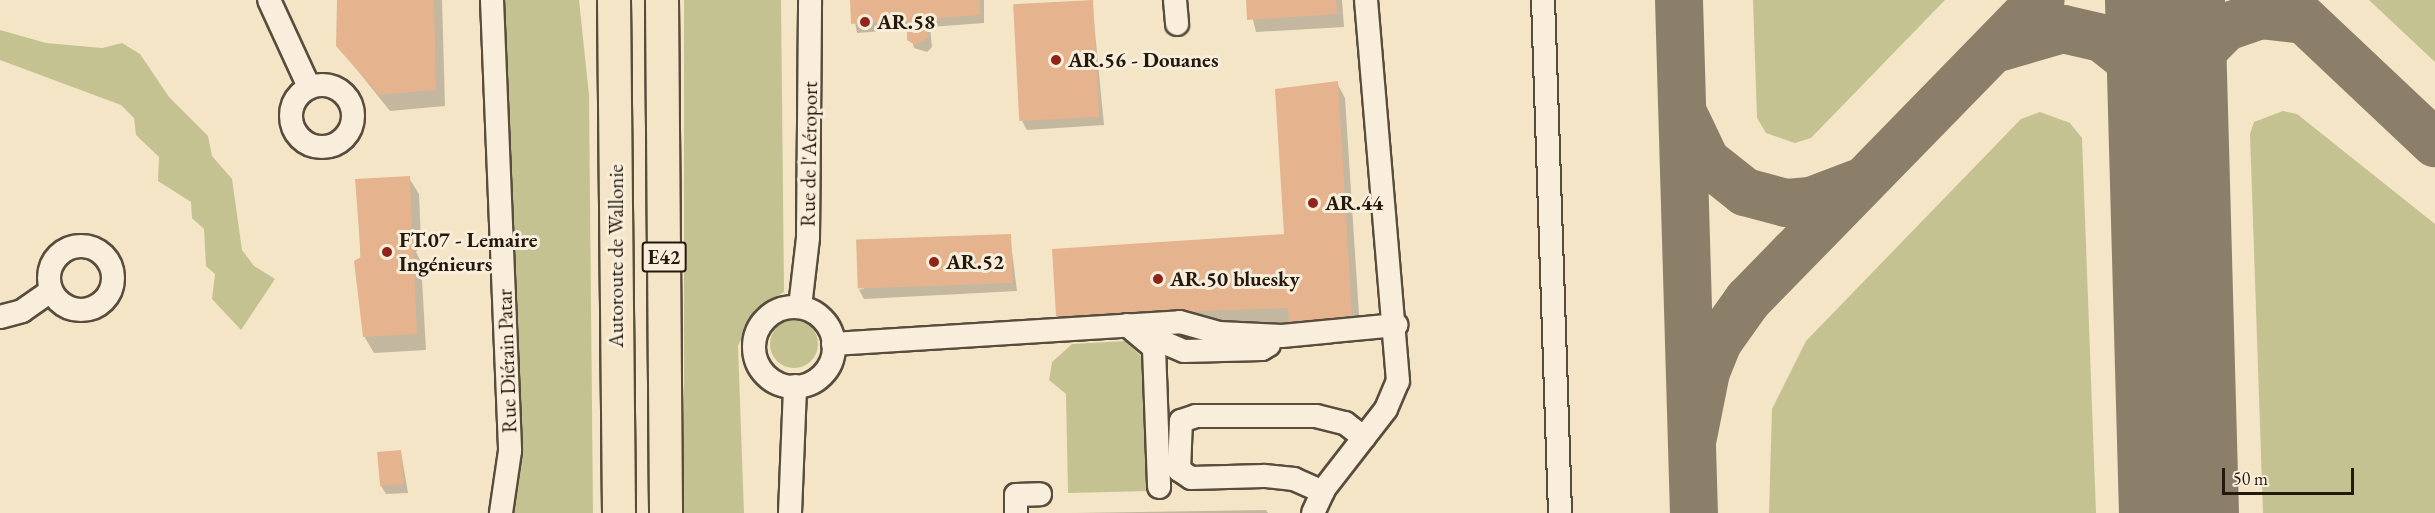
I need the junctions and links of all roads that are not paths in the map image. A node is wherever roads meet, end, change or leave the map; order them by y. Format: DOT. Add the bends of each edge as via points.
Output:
graph roads {
  1 [pos="269,0"];
  2 [pos="492,0"];
  3 [pos="614,0"];
  4 [pos="662,0"];
  5 [pos="810,0"];
  6 [pos="1175,0"];
  7 [pos="1366,0"];
  8 [pos="1543,0"];
  9 [pos="1177,24"];
  10 [pos="309,87"];
  11 [pos="51,291"];
  12 [pos="800,307"];
  13 [pos="0,317"];
  14 [pos="1396,325"];
  15 [pos="1136,330"];
  16 [pos="833,344"];
  17 [pos="795,386"];
  18 [pos="1364,438"];
  19 [pos="1159,487"];
  20 [pos="1323,492"];
  21 [pos="1040,494"];
  22 [pos="499,510"];
  23 [pos="619,513"];
  24 [pos="666,513"];
  25 [pos="790,513"];
  26 [pos="1016,513"];
  27 [pos="1313,513"];
  28 [pos="1560,513"];
  1 -- 10 [label="street"];
  2 -- 22 [label="street, Rue Diérain Patar" via="510,451"];
  3 -- 23 [label="highway, Autoroute de Wallonie / E42"];
  4 -- 24 [label="highway, E42"];
  5 -- 12 [label="street, Rue de l'Aéroport" via="808,238"];
  6 -- 9 [label="street"];
  7 -- 14 [label="street"];
  8 -- 28 [label="street"];
  11 -- 13 [label="street" via="22,311"];
  12 -- 16 [label="street" via="823,320"];
  12 -- 17 [label="street" via="772,313 755,336 758,365 780,384"];
  14 -- 15 [label="street" via="1282,336 1219,333 1180,322"];
  14 -- 18 [label="street" via="1398,381"];
  15 -- 16 [label="street"];
  15 -- 19 [label="street" via="1154,348"];
  16 -- 17 [label="street" via="823,373"];
  17 -- 25 [label="street"];
  18 -- 20 [label="street"];
  18 -- 20 [label="street" via="1345,423 1316,416 1196,416 1181,422 1179,470 1191,478 1294,479"];
  20 -- 27 [label="street"];
  21 -- 26 [label="street" via="1016,495"];
}
